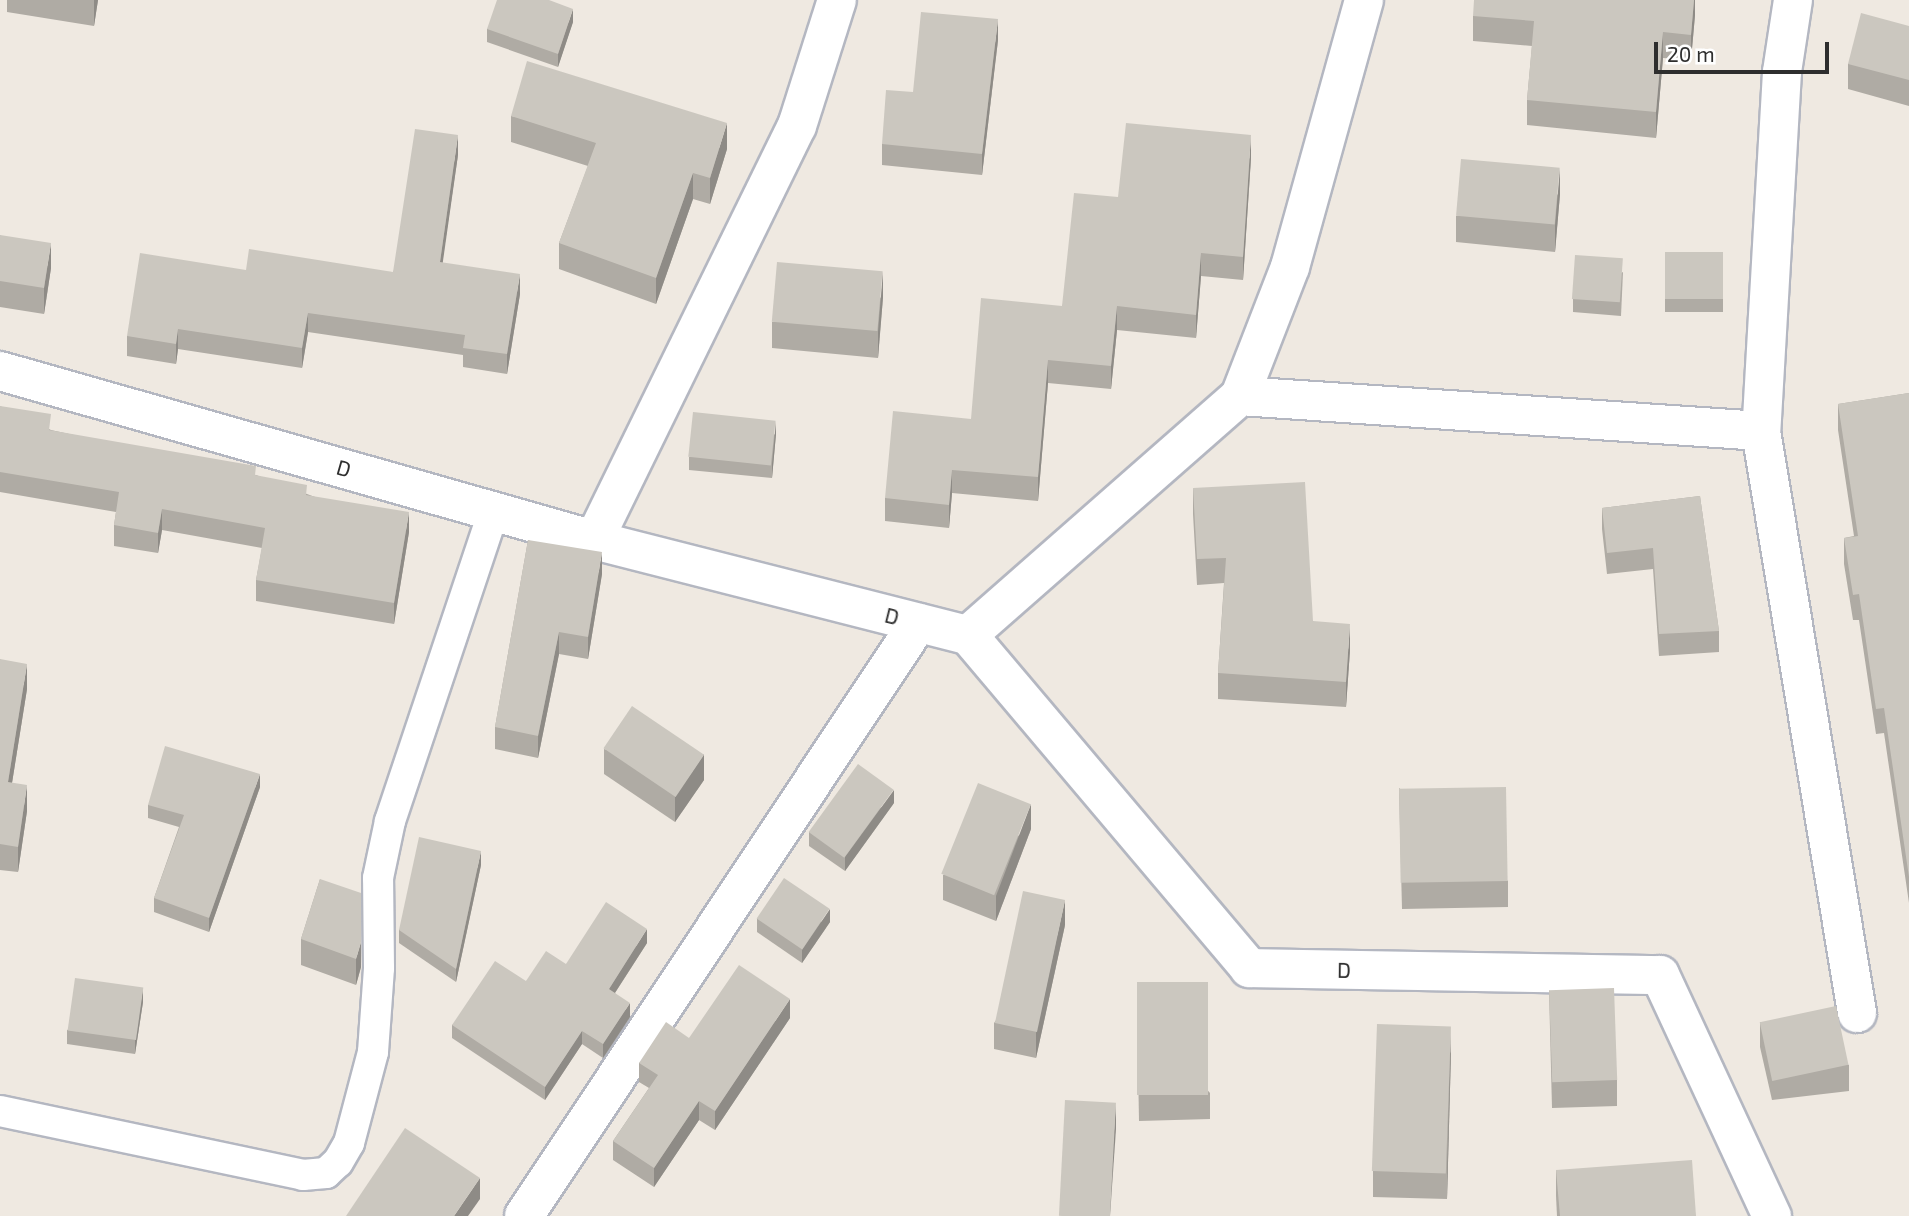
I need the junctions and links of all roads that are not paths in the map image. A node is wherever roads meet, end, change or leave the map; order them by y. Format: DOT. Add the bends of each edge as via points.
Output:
graph roads {
  1 [pos="837,0"];
  2 [pos="1364,0"];
  3 [pos="1793,0"];
  4 [pos="0,371"];
  5 [pos="1240,396"];
  6 [pos="1761,431"];
  7 [pos="494,511"];
  8 [pos="594,540"];
  9 [pos="918,623"];
  10 [pos="968,635"];
  11 [pos="1857,1013"];
  12 [pos="0,1111"];
  13 [pos="524,1216"];
  14 [pos="1772,1216"];
  1 -- 8 [label="street" via="797,126"];
  2 -- 5 [label="street" via="1290,267"];
  3 -- 6 [label="street" via="1782,72"];
  4 -- 7 [label="street, D"];
  5 -- 6 [label="street"];
  5 -- 10 [label="street"];
  6 -- 11 [label="street"];
  7 -- 8 [label="street, D"];
  7 -- 12 [label="lane" via="390,821 378,878 379,968 373,1052 349,1143 338,1163 326,1173 303,1175"];
  8 -- 9 [label="street, D"];
  9 -- 10 [label="street, D"];
  9 -- 13 [label="street"];
  10 -- 14 [label="street, D" via="1249,968 1660,975"];
}
